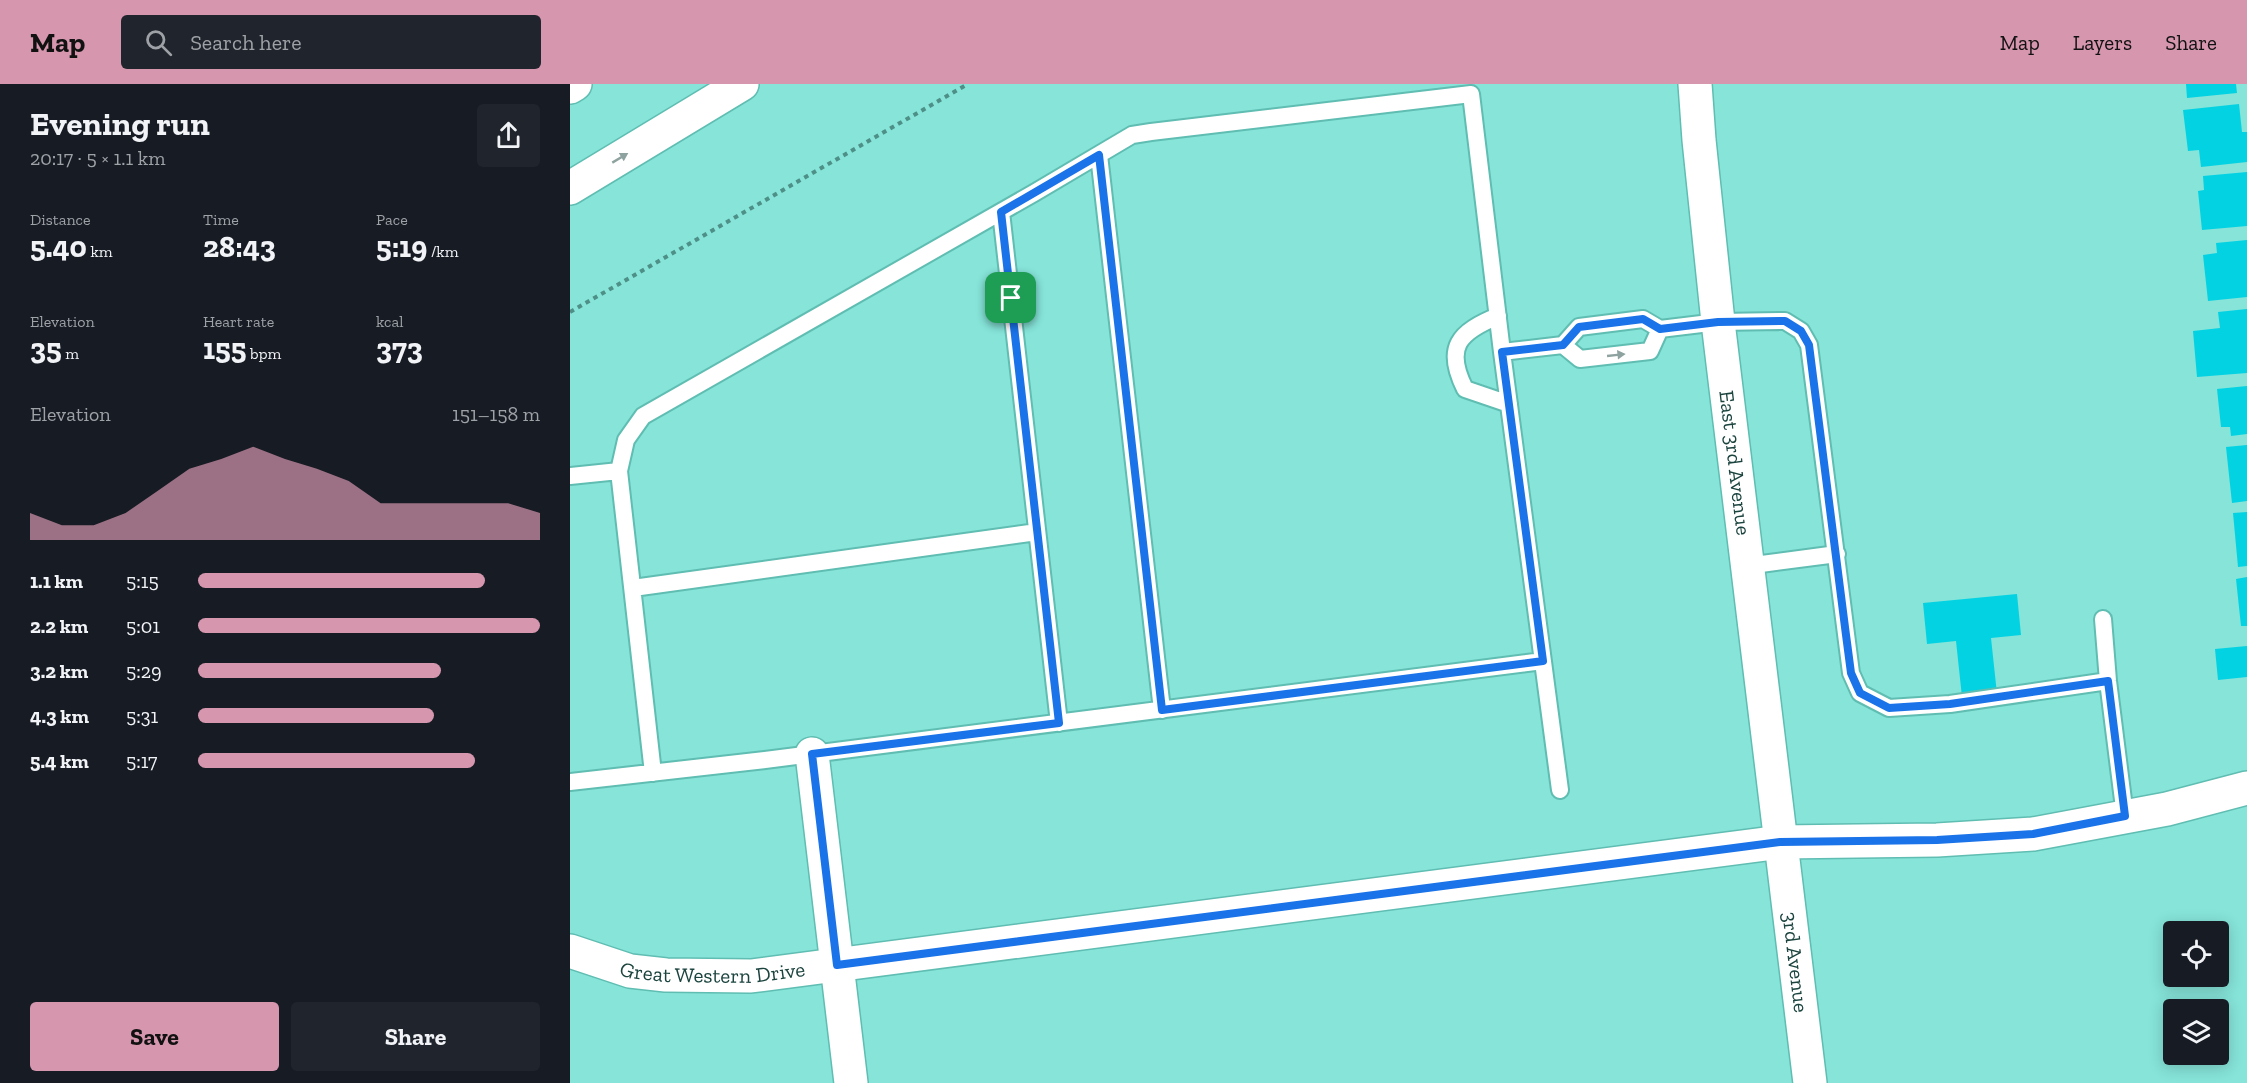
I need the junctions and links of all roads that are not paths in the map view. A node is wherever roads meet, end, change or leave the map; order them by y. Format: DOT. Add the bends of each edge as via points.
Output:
graph roads {
  1 [pos="575,84"];
  2 [pos="742,84"];
  3 [pos="1695,84"];
  4 [pos="570,87"];
  5 [pos="1099,155"];
  6 [pos="570,188"];
  7 [pos="1001,212"];
  8 [pos="1498,316"];
  9 [pos="1718,322"];
  10 [pos="1660,329"];
  11 [pos="1563,345"];
  12 [pos="1502,352"];
  13 [pos="1509,404"];
  14 [pos="620,471"];
  15 [pos="570,476"];
  16 [pos="1037,532"];
  17 [pos="1837,554"];
  18 [pos="1746,566"];
  19 [pos="633,588"];
  20 [pos="2103,620"];
  21 [pos="1543,661"];
  22 [pos="2108,681"];
  23 [pos="1162,710"];
  24 [pos="1059,723"];
  25 [pos="812,754"];
  26 [pos="653,773"];
  27 [pos="570,782"];
  28 [pos="2247,788"];
  29 [pos="1560,790"];
  30 [pos="2125,816"];
  31 [pos="1780,842"];
  32 [pos="570,951"];
  33 [pos="837,965"];
  34 [pos="850,1083"];
  35 [pos="1810,1083"];
  1 -- 4 [label="main road"];
  6 -- 2 [label="main road, one-way"];
  3 -- 9 [label="main road, East 3rd Avenue"];
  5 -- 7 [label="lane"];
  5 -- 8 [label="lane" via="1132,135 1150,132 1471,94"];
  5 -- 23 [label="lane"];
  7 -- 14 [label="lane" via="643,416 626,440"];
  7 -- 16 [label="lane"];
  8 -- 12 [label="lane"];
  8 -- 13 [label="lane" via="1476,325 1461,337 1457,361 1465,389"];
  9 -- 10 [label="lane"];
  9 -- 17 [label="lane" via="1785,321 1801,331 1809,345"];
  9 -- 18 [label="main road, East 3rd Avenue"];
  10 -- 11 [label="lane" via="1643,319 1579,327"];
  11 -- 10 [label="lane, one-way" via="1580,359 1650,351"];
  11 -- 12 [label="lane"];
  12 -- 13 [label="lane"];
  13 -- 21 [label="lane"];
  14 -- 15 [label="lane"];
  14 -- 19 [label="lane"];
  16 -- 19 [label="lane"];
  16 -- 24 [label="lane"];
  17 -- 18 [label="lane"];
  17 -- 22 [label="lane" via="1851,673 1860,693 1889,708 1950,704"];
  18 -- 31 [label="main road, East 3rd Avenue"];
  19 -- 26 [label="lane"];
  20 -- 22 [label="lane"];
  21 -- 23 [label="lane"];
  21 -- 29 [label="lane"];
  22 -- 30 [label="lane"];
  23 -- 24 [label="lane"];
  24 -- 25 [label="lane"];
  25 -- 26 [label="lane"];
  25 -- 33 [label="main road"];
  26 -- 27 [label="lane"];
  28 -- 30 [label="main road, Great Western Drive" via="2167,810"];
  30 -- 31 [label="main road, Great Western Drive" via="2033,834"];
  31 -- 33 [label="main road, Great Western Drive"];
  31 -- 35 [label="main road, 3rd Avenue"];
  32 -- 33 [label="main road, Great Western Drive" via="630,971 666,975 751,976"];
  33 -- 34 [label="main road"];
}
